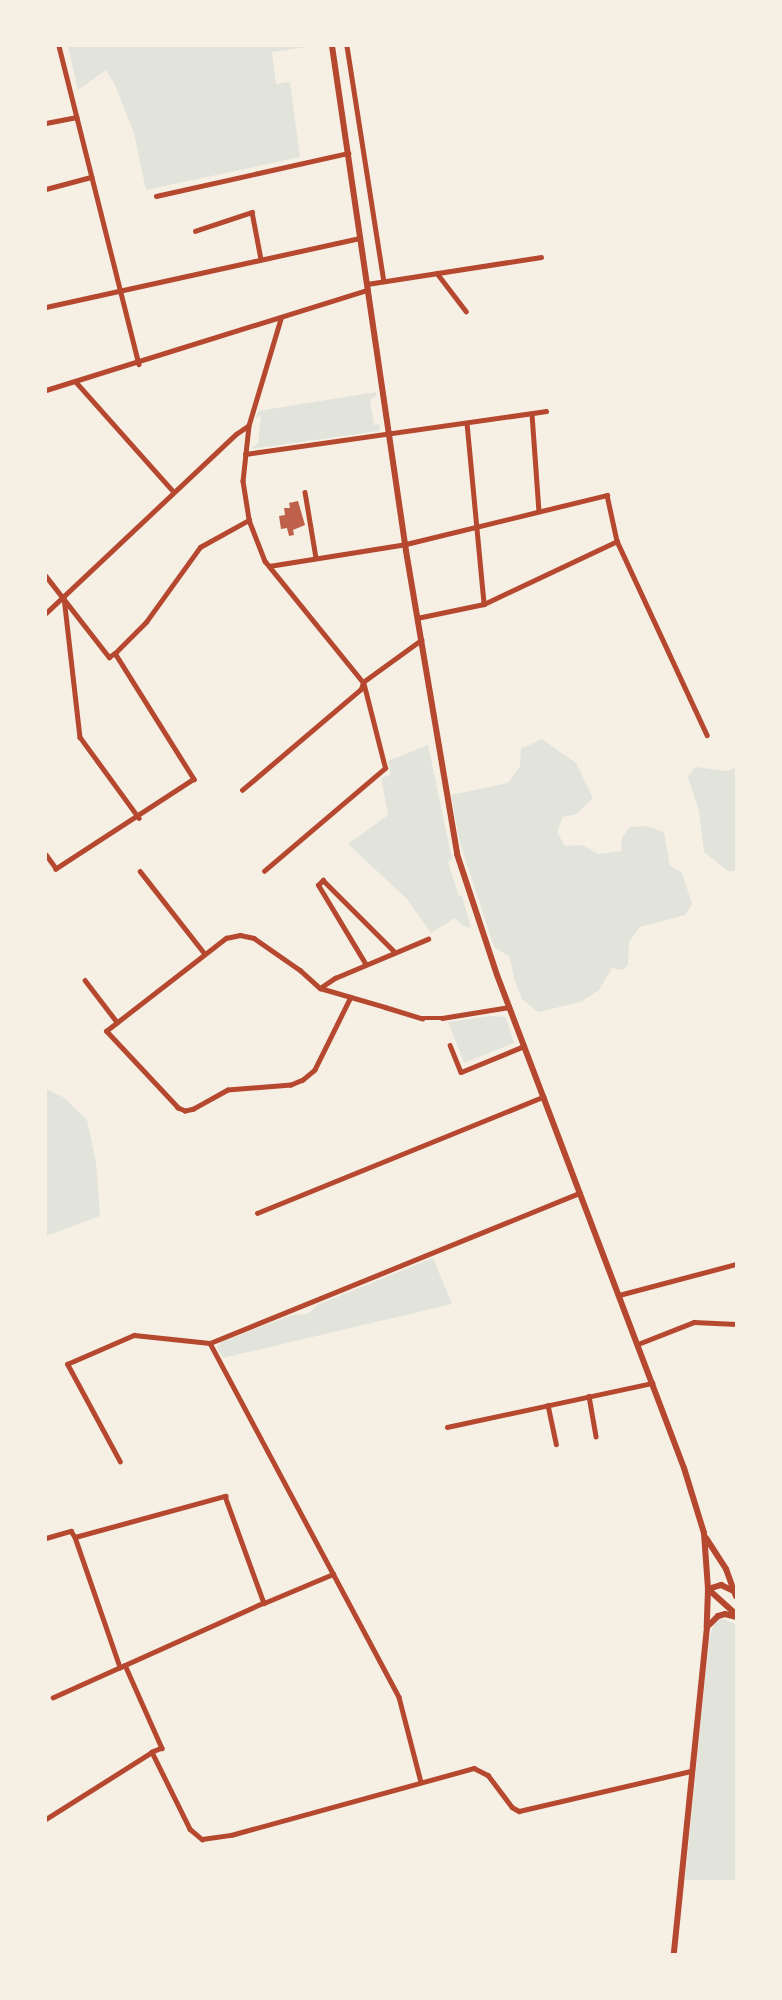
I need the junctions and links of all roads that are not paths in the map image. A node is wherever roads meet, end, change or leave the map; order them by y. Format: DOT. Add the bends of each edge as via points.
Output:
graph roads {
  1 [pos="59,46"];
  2 [pos="332,46"];
  3 [pos="347,46"];
  4 [pos="76,117"];
  5 [pos="46,123"];
  6 [pos="348,153"];
  7 [pos="91,177"];
  8 [pos="46,189"];
  9 [pos="156,196"];
  10 [pos="195,231"];
  11 [pos="360,238"];
  12 [pos="541,257"];
  13 [pos="261,259"];
  14 [pos="436,272"];
  15 [pos="384,281"];
  16 [pos="367,287"];
  17 [pos="120,290"];
  18 [pos="46,307"];
  19 [pos="466,311"];
  20 [pos="281,319"];
  21 [pos="139,363"];
  22 [pos="76,383"];
  23 [pos="46,390"];
  24 [pos="547,411"];
  25 [pos="532,414"];
  26 [pos="467,424"];
  27 [pos="249,426"];
  28 [pos="389,436"];
  29 [pos="245,454"];
  30 [pos="174,492"];
  31 [pos="305,492"];
  32 [pos="539,512"];
  33 [pos="249,520"];
  34 [pos="477,527"];
  35 [pos="617,541"];
  36 [pos="406,544"];
  37 [pos="316,558"];
  38 [pos="269,566"];
  39 [pos="46,576"];
  40 [pos="64,596"];
  41 [pos="484,604"];
  42 [pos="46,613"];
  43 [pos="417,618"];
  44 [pos="421,640"];
  45 [pos="115,653"];
  46 [pos="363,682"];
  47 [pos="706,735"];
  48 [pos="242,790"];
  49 [pos="139,818"];
  50 [pos="46,855"];
  51 [pos="140,871"];
  52 [pos="264,871"];
  53 [pos="428,939"];
  54 [pos="396,952"];
  55 [pos="205,954"];
  56 [pos="366,965"];
  57 [pos="85,980"];
  58 [pos="320,988"];
  59 [pos="351,997"];
  60 [pos="509,1007"];
  61 [pos="117,1022"];
  62 [pos="450,1045"];
  63 [pos="524,1046"];
  64 [pos="544,1097"];
  65 [pos="579,1193"];
  66 [pos="257,1213"];
  67 [pos="737,1264"];
  68 [pos="618,1296"];
  69 [pos="737,1324"];
  70 [pos="210,1343"];
  71 [pos="638,1345"];
  72 [pos="653,1382"];
  73 [pos="589,1396"];
  74 [pos="548,1405"];
  75 [pos="447,1427"];
  76 [pos="596,1436"];
  77 [pos="556,1444"];
  78 [pos="120,1462"];
  79 [pos="704,1533"];
  80 [pos="75,1537"];
  81 [pos="46,1538"];
  82 [pos="333,1574"];
  83 [pos="708,1589"];
  84 [pos="736,1594"];
  85 [pos="264,1603"];
  86 [pos="737,1616"];
  87 [pos="707,1627"];
  88 [pos="123,1666"];
  89 [pos="53,1698"];
  90 [pos="152,1752"];
  91 [pos="691,1771"];
  92 [pos="421,1782"];
  93 [pos="46,1819"];
  94 [pos="674,1955"];
  1 -- 4 [label="street"];
  2 -- 6 [label="main road"];
  3 -- 15 [label="street"];
  4 -- 5 [label="street"];
  4 -- 7 [label="street"];
  6 -- 9 [label="street"];
  6 -- 11 [label="main road"];
  7 -- 8 [label="street"];
  7 -- 17 [label="street"];
  10 -- 13 [label="street" via="252,212"];
  11 -- 13 [label="street"];
  11 -- 16 [label="main road"];
  12 -- 14 [label="street"];
  13 -- 17 [label="street"];
  14 -- 15 [label="street"];
  14 -- 19 [label="street"];
  15 -- 16 [label="street"];
  16 -- 20 [label="street"];
  16 -- 28 [label="main road"];
  17 -- 18 [label="street"];
  17 -- 21 [label="street"];
  20 -- 21 [label="street"];
  20 -- 27 [label="street"];
  21 -- 22 [label="street"];
  22 -- 23 [label="street"];
  22 -- 30 [label="street"];
  24 -- 25 [label="street"];
  25 -- 26 [label="street"];
  25 -- 32 [label="street"];
  26 -- 28 [label="street"];
  26 -- 34 [label="street"];
  27 -- 29 [label="street"];
  27 -- 30 [label="street"];
  28 -- 29 [label="street"];
  28 -- 36 [label="main road"];
  29 -- 33 [label="street" via="243,481"];
  30 -- 40 [label="street"];
  31 -- 37 [label="street"];
  32 -- 34 [label="street"];
  32 -- 35 [label="street" via="607,495"];
  33 -- 38 [label="street"];
  33 -- 45 [label="street" via="200,547 146,622"];
  34 -- 36 [label="street"];
  34 -- 41 [label="street"];
  35 -- 41 [label="street"];
  35 -- 47 [label="street"];
  36 -- 37 [label="street"];
  36 -- 43 [label="main road"];
  37 -- 38 [label="street"];
  38 -- 46 [label="street"];
  39 -- 40 [label="street"];
  40 -- 42 [label="street"];
  40 -- 45 [label="street" via="109,657"];
  40 -- 49 [label="street" via="80,737"];
  41 -- 43 [label="street"];
  43 -- 44 [label="main road"];
  44 -- 46 [label="street"];
  44 -- 60 [label="main road" via="457,854"];
  45 -- 49 [label="street" via="194,779"];
  46 -- 48 [label="street" via="361,689"];
  46 -- 52 [label="street" via="384,768"];
  49 -- 50 [label="street" via="57,869"];
  51 -- 55 [label="street"];
  53 -- 54 [label="street"];
  54 -- 56 [label="street"];
  54 -- 56 [label="street" via="323,880 318,885"];
  55 -- 58 [label="street" via="226,938 254,938"];
  55 -- 61 [label="street"];
  56 -- 58 [label="street"];
  57 -- 61 [label="street"];
  58 -- 59 [label="street"];
  59 -- 60 [label="street" via="422,1018"];
  59 -- 61 [label="street" via="315,1070 303,1080 228,1090 185,1111 106,1031"];
  60 -- 63 [label="main road"];
  62 -- 63 [label="street" via="461,1072"];
  63 -- 64 [label="main road"];
  64 -- 65 [label="main road"];
  64 -- 66 [label="street"];
  65 -- 68 [label="main road"];
  65 -- 70 [label="street"];
  67 -- 68 [label="street"];
  68 -- 71 [label="main road"];
  69 -- 71 [label="street" via="694,1322"];
  70 -- 78 [label="street" via="134,1335 67,1364"];
  70 -- 82 [label="street"];
  71 -- 72 [label="main road"];
  72 -- 73 [label="street"];
  72 -- 79 [label="main road"];
  73 -- 74 [label="street"];
  73 -- 76 [label="street"];
  74 -- 75 [label="street"];
  74 -- 77 [label="street"];
  79 -- 83 [label="main road"];
  79 -- 84 [label="main road"];
  80 -- 81 [label="street" via="71,1531"];
  80 -- 85 [label="street" via="225,1496"];
  80 -- 88 [label="street"];
  82 -- 85 [label="street"];
  82 -- 92 [label="street" via="399,1697"];
  83 -- 84 [label="main road" via="721,1585"];
  83 -- 86 [label="main road"];
  83 -- 87 [label="main road"];
  85 -- 88 [label="street"];
  86 -- 87 [label="main road" via="718,1616"];
  87 -- 91 [label="main road"];
  88 -- 89 [label="street"];
  88 -- 90 [label="street" via="162,1748"];
  90 -- 92 [label="street" via="190,1829 202,1839"];
  90 -- 93 [label="street"];
  91 -- 92 [label="street" via="519,1811 480,1769"];
  91 -- 94 [label="main road"];
}
